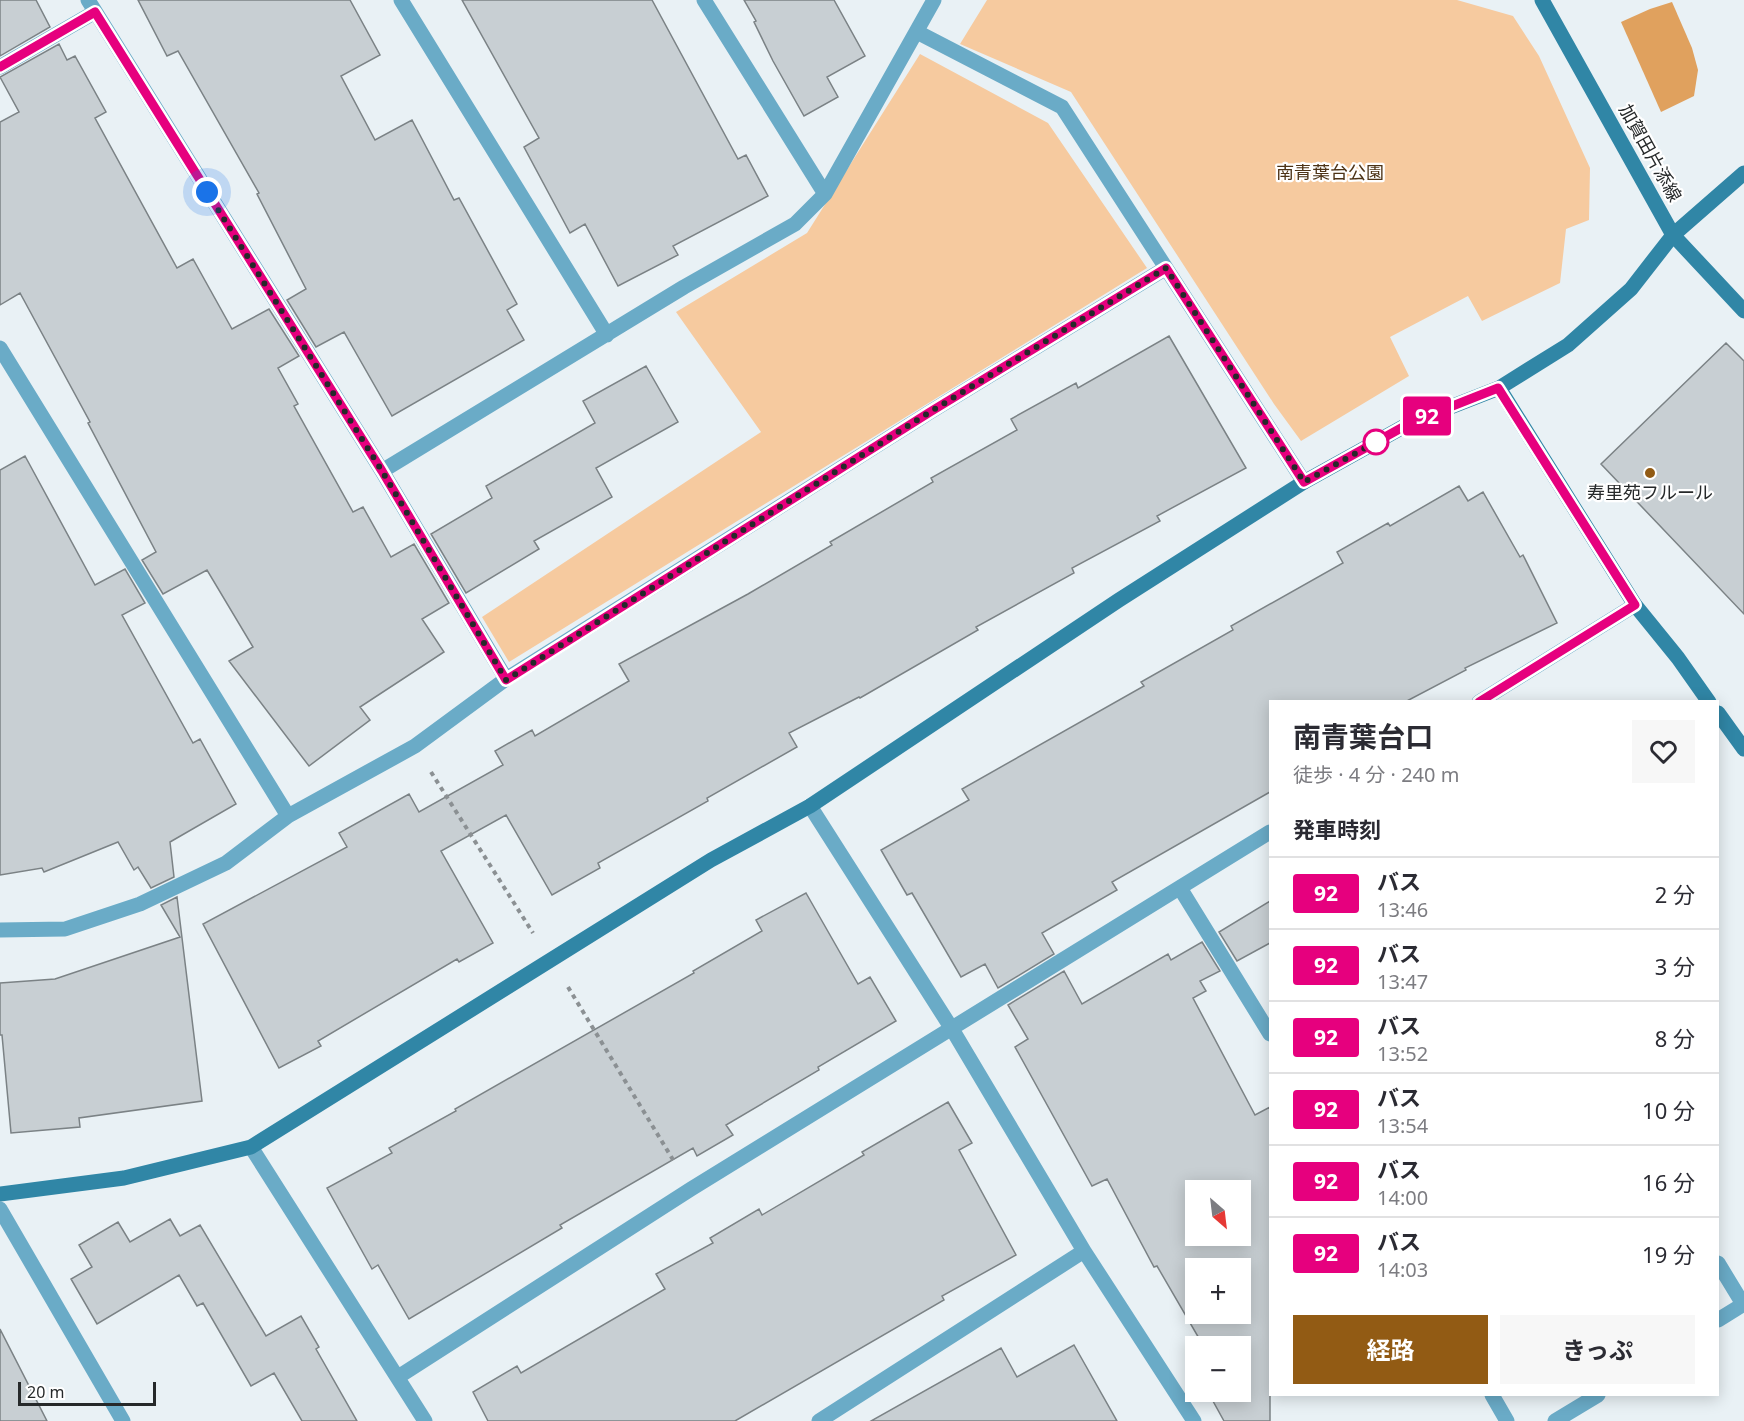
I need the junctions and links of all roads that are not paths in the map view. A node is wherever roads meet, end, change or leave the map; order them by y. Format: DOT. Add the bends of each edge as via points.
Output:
graph roads {
  1 [pos="400,0"];
  2 [pos="704,0"];
  3 [pos="934,0"];
  4 [pos="1542,0"];
  5 [pos="91,6"];
  6 [pos="917,33"];
  7 [pos="0,67"];
  8 [pos="1744,173"];
  9 [pos="825,194"];
  10 [pos="1673,235"];
  11 [pos="1166,268"];
  12 [pos="1744,311"];
  13 [pos="607,334"];
  14 [pos="0,348"];
  15 [pos="1498,388"];
  16 [pos="382,471"];
  17 [pos="1304,482"];
  18 [pos="1635,605"];
  19 [pos="506,680"];
  20 [pos="1482,700"];
  21 [pos="1708,700"];
  22 [pos="1719,714"];
  23 [pos="1744,749"];
  24 [pos="810,806"];
  25 [pos="288,816"];
  26 [pos="1269,833"];
  27 [pos="1180,888"];
  28 [pos="0,930"];
  29 [pos="952,1029"];
  30 [pos="1269,1032"];
  31 [pos="250,1147"];
  32 [pos="0,1194"];
  33 [pos="0,1209"];
  34 [pos="1084,1251"];
  35 [pos="1719,1265"];
  36 [pos="1743,1304"];
  37 [pos="1719,1319"];
  38 [pos="398,1377"];
  39 [pos="1493,1396"];
  40 [pos="1596,1396"];
  41 [pos="838,1415"];
  42 [pos="123,1421"];
  43 [pos="425,1421"];
  44 [pos="819,1421"];
  45 [pos="1194,1421"];
  46 [pos="1507,1421"];
  47 [pos="1556,1421"];
  1 -- 13 [label="street"];
  2 -- 9 [label="street"];
  3 -- 6 [label="street"];
  4 -- 10 [label="street, 加賀田片添線"];
  5 -- 7 [label="street"];
  5 -- 16 [label="street"];
  6 -- 9 [label="street"];
  6 -- 11 [label="street" via="1062,106"];
  8 -- 10 [label="street"];
  9 -- 13 [label="street" via="795,224"];
  10 -- 12 [label="street, 加賀田片添線"];
  10 -- 15 [label="street" via="1631,289 1569,345"];
  11 -- 17 [label="street"];
  11 -- 19 [label="street"];
  13 -- 16 [label="street"];
  14 -- 25 [label="street"];
  15 -- 17 [label="street" via="1412,422"];
  15 -- 18 [label="street"];
  16 -- 19 [label="street"];
  17 -- 24 [label="street"];
  18 -- 20 [label="street"];
  18 -- 21 [label="street"];
  19 -- 25 [label="street" via="415,746"];
  22 -- 23 [label="street"];
  24 -- 29 [label="street"];
  24 -- 31 [label="street" via="711,860"];
  25 -- 28 [label="street" via="226,863 140,904 65,929"];
  26 -- 27 [label="street"];
  27 -- 29 [label="street"];
  27 -- 30 [label="street"];
  29 -- 34 [label="street"];
  29 -- 38 [label="street" via="691,1189"];
  31 -- 32 [label="street" via="124,1178"];
  31 -- 38 [label="street"];
  33 -- 42 [label="street"];
  34 -- 41 [label="street"];
  34 -- 45 [label="street"];
  35 -- 36 [label="street"];
  36 -- 37 [label="street"];
  38 -- 43 [label="street"];
  39 -- 46 [label="street"];
  40 -- 47 [label="street"];
  41 -- 44 [label="street"];
}
